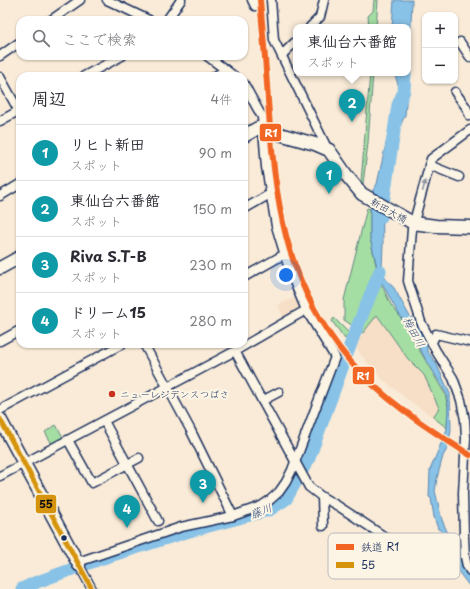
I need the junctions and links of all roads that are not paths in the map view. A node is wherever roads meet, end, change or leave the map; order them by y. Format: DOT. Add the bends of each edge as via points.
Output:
graph roads {
  1 [pos="80,0"];
  2 [pos="107,0"];
  3 [pos="181,0"];
  4 [pos="271,0"];
  5 [pos="324,0"];
  6 [pos="57,16"];
  7 [pos="141,16"];
  8 [pos="170,16"];
  9 [pos="313,24"];
  10 [pos="460,42"];
  11 [pos="293,44"];
  12 [pos="16,45"];
  13 [pos="282,55"];
  14 [pos="0,56"];
  15 [pos="470,57"];
  16 [pos="114,60"];
  17 [pos="212,60"];
  18 [pos="226,70"];
  19 [pos="92,72"];
  20 [pos="222,72"];
  21 [pos="229,72"];
  22 [pos="0,77"];
  23 [pos="248,91"];
  24 [pos="455,92"];
  25 [pos="16,104"];
  26 [pos="16,113"];
  27 [pos="470,116"];
  28 [pos="0,121"];
  29 [pos="262,129"];
  30 [pos="470,130"];
  31 [pos="248,134"];
  32 [pos="329,150"];
  33 [pos="429,165"];
  34 [pos="459,177"];
  35 [pos="16,186"];
  36 [pos="270,194"];
  37 [pos="0,196"];
  38 [pos="248,206"];
  39 [pos="412,223"];
  40 [pos="470,227"];
  41 [pos="285,254"];
  42 [pos="16,259"];
  43 [pos="0,268"];
  44 [pos="248,275"];
  45 [pos="306,310"];
  46 [pos="16,332"];
  47 [pos="0,340"];
  48 [pos="432,342"];
  49 [pos="470,342"];
  50 [pos="248,343"];
  51 [pos="115,348"];
  52 [pos="146,348"];
  53 [pos="239,348"];
  54 [pos="235,350"];
  55 [pos="167,387"];
  56 [pos="279,392"];
  57 [pos="262,401"];
  58 [pos="0,410"];
  59 [pos="0,419"];
  60 [pos="104,421"];
  61 [pos="68,440"];
  62 [pos="139,458"];
  63 [pos="24,463"];
  64 [pos="127,464"];
  65 [pos="296,464"];
  66 [pos="0,476"];
  67 [pos="467,493"];
  68 [pos="322,497"];
  69 [pos="233,516"];
  70 [pos="158,521"];
  71 [pos="323,526"];
  72 [pos="379,533"];
  73 [pos="467,536"];
  74 [pos="80,568"];
  75 [pos="470,571"];
  76 [pos="92,589"];
  1 -- 6 [label="street"];
  2 -- 7 [label="street"];
  3 -- 8 [label="street"];
  4 -- 13 [label="street" via="274,40"];
  5 -- 9 [label="street" via="320,17"];
  10 -- 15 [label="street"];
  11 -- 13 [label="street"];
  12 -- 14 [label="street"];
  13 -- 32 [label="street"];
  16 -- 19 [label="street"];
  17 -- 18 [label="street"];
  18 -- 20 [label="street"];
  18 -- 21 [label="street"];
  22 -- 25 [label="street"];
  23 -- 29 [label="street" via="262,117"];
  24 -- 27 [label="street"];
  26 -- 28 [label="street"];
  29 -- 31 [label="street" via="258,128"];
  29 -- 32 [label="street"];
  29 -- 36 [label="street"];
  30 -- 33 [label="street" via="431,158"];
  32 -- 39 [label="street, 新田大橋" via="347,176 367,197"];
  33 -- 34 [label="street"];
  39 -- 33 [label="street, one-way"];
  35 -- 37 [label="street"];
  36 -- 38 [label="street"];
  36 -- 41 [label="street"];
  39 -- 40 [label="street"];
  39 -- 48 [label="street" via="408,281 421,322"];
  41 -- 44 [label="street"];
  41 -- 45 [label="street"];
  42 -- 43 [label="street"];
  45 -- 50 [label="street"];
  45 -- 65 [label="street" via="336,357"];
  46 -- 47 [label="street"];
  48 -- 49 [label="street" via="436,334"];
  48 -- 67 [label="street" via="453,378 461,400 465,420"];
  51 -- 58 [label="street"];
  52 -- 55 [label="street"];
  53 -- 54 [label="street"];
  54 -- 55 [label="street"];
  54 -- 57 [label="street"];
  55 -- 60 [label="street"];
  55 -- 69 [label="street"];
  56 -- 57 [label="street"];
  57 -- 65 [label="street"];
  59 -- 63 [label="street"];
  60 -- 61 [label="street"];
  60 -- 64 [label="street"];
  61 -- 63 [label="street"];
  61 -- 64 [label="street" via="92,483"];
  62 -- 64 [label="street"];
  63 -- 66 [label="street"];
  63 -- 74 [label="street"];
  64 -- 70 [label="street"];
  65 -- 68 [label="street" via="309,487"];
  65 -- 69 [label="street" via="286,482 270,500 252,510"];
  67 -- 73 [label="street"];
  68 -- 71 [label="street"];
  68 -- 72 [label="street"];
  69 -- 74 [label="street" via="180,527"];
  73 -- 75 [label="street" via="465,557"];
  74 -- 76 [label="street"];
}
